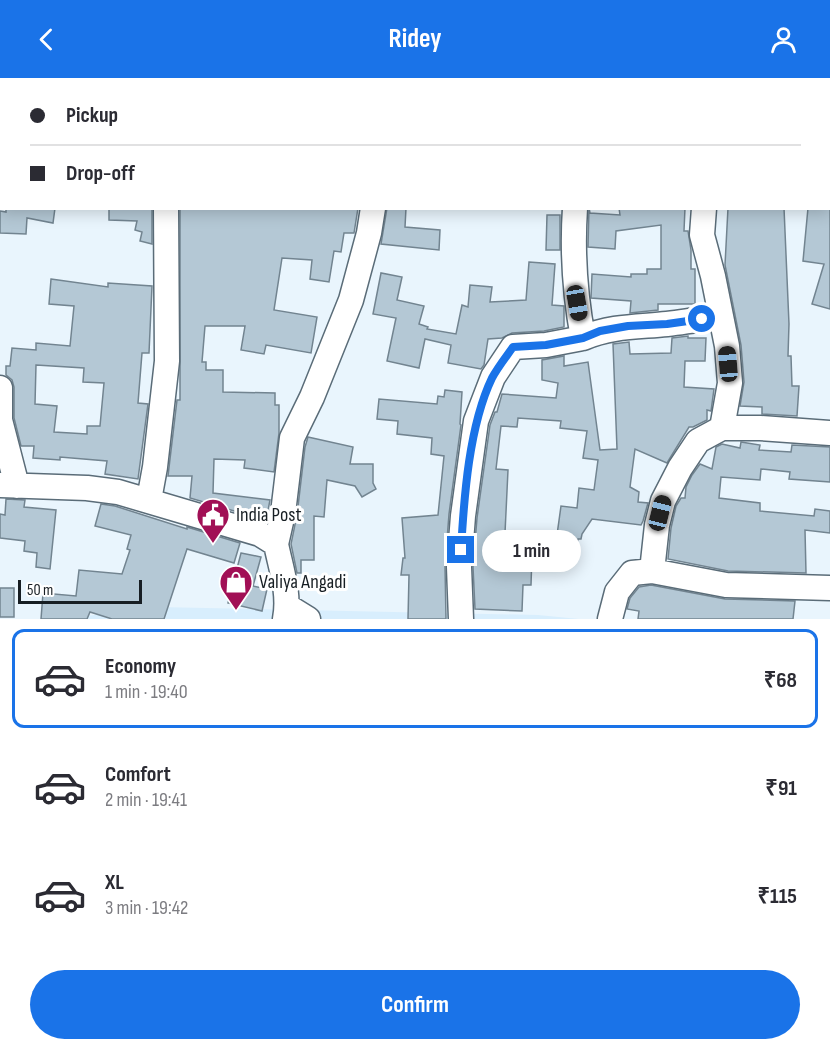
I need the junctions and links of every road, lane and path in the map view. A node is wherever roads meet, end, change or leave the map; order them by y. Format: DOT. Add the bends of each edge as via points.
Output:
graph roads {
  1 [pos="166,210"];
  2 [pos="373,210"];
  3 [pos="575,210"];
  4 [pos="704,210"];
  5 [pos="720,316"];
  6 [pos="583,338"];
  7 [pos="0,388"];
  8 [pos="722,428"];
  9 [pos="830,433"];
  10 [pos="8,485"];
  11 [pos="149,500"];
  12 [pos="276,544"];
  13 [pos="652,571"];
  14 [pos="830,588"];
  15 [pos="286,612"];
  16 [pos="308,619"];
  17 [pos="461,619"];
  18 [pos="610,619"];
  1 -- 11 [label="street" via="167,361"];
  2 -- 12 [label="street" via="351,300 292,438"];
  3 -- 6 [label="street" via="573,253"];
  4 -- 5 [label="street" via="702,235"];
  5 -- 6 [label="street" via="628,326"];
  5 -- 8 [label="street" via="730,383"];
  6 -- 17 [label="street" via="513,347 493,377 476,421 463,516 459,567"];
  7 -- 10 [label="street"];
  8 -- 9 [label="street"];
  8 -- 13 [label="street" via="698,441 663,501"];
  10 -- 11 [label="street" via="87,488"];
  11 -- 12 [label="street" via="243,528"];
  12 -- 15 [label="street" via="285,582"];
  13 -- 14 [label="street" via="726,585"];
  13 -- 18 [label="street" via="632,573 617,592"];
  15 -- 16 [label="street"];
}
